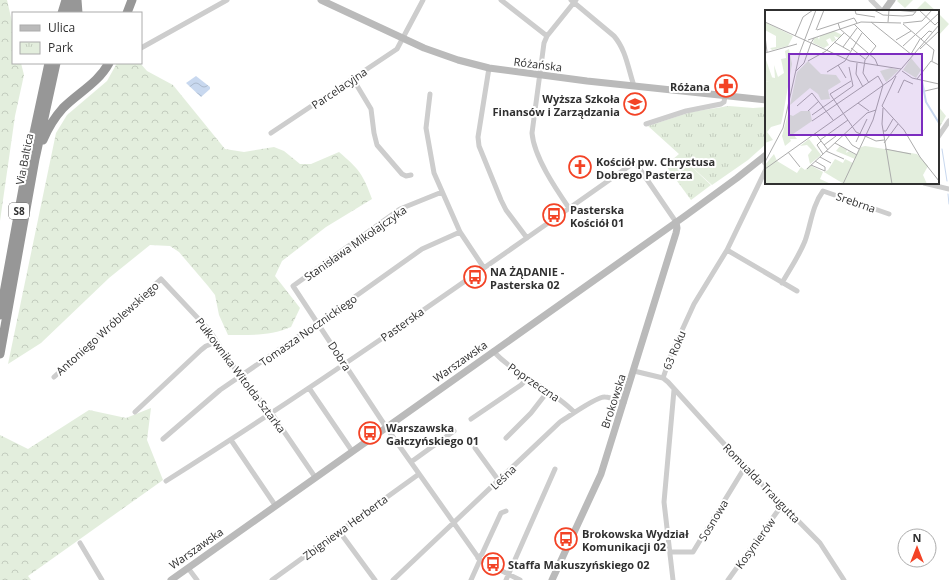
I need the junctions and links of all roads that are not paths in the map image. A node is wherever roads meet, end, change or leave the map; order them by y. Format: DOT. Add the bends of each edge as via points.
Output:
graph roads {
  1 [pos="66,0"];
  2 [pos="73,0"];
  3 [pos="77,0"];
  4 [pos="132,0"];
  5 [pos="227,0"];
  6 [pos="320,0"];
  7 [pos="424,0"];
  8 [pos="501,0"];
  9 [pos="871,0"];
  10 [pos="892,0"];
  11 [pos="574,1"];
  12 [pos="876,2"];
  13 [pos="882,10"];
  14 [pos="884,10"];
  15 [pos="62,12"];
  16 [pos="69,12"];
  17 [pos="78,12"];
  18 [pos="127,12"];
  19 [pos="547,36"];
  20 [pos="404,39"];
  21 [pos="142,47"];
  22 [pos="49,64"];
  23 [pos="56,64"];
  24 [pos="108,64"];
  25 [pos="489,68"];
  26 [pos="540,76"];
  27 [pos="353,79"];
  28 [pos="634,86"];
  29 [pos="430,94"];
  30 [pos="725,96"];
  31 [pos="765,100"];
  32 [pos="949,121"];
  33 [pos="646,124"];
  34 [pos="271,133"];
  35 [pos="939,136"];
  36 [pos="764,157"];
  37 [pos="35,159"];
  38 [pos="765,171"];
  39 [pos="411,175"];
  40 [pos="928,184"];
  41 [pos="949,189"];
  42 [pos="442,192"];
  43 [pos="569,208"];
  44 [pos="889,214"];
  45 [pos="676,222"];
  46 [pos="460,232"];
  47 [pos="527,238"];
  48 [pos="727,250"];
  49 [pos="484,268"];
  50 [pos="161,279"];
  51 [pos="782,283"];
  52 [pos="292,286"];
  53 [pos="796,291"];
  54 [pos="0,315"];
  55 [pos="318,323"];
  56 [pos="217,342"];
  57 [pos="493,351"];
  58 [pos="0,354"];
  59 [pos="345,364"];
  60 [pos="634,371"];
  61 [pos="240,376"];
  62 [pos="54,377"];
  63 [pos="528,378"];
  64 [pos="663,378"];
  65 [pos="309,388"];
  66 [pos="674,390"];
  67 [pos="548,391"];
  68 [pos="624,403"];
  69 [pos="135,412"];
  70 [pos="574,412"];
  71 [pos="272,414"];
  72 [pos="471,420"];
  73 [pos="386,427"];
  74 [pos="454,431"];
  75 [pos="506,438"];
  76 [pos="163,439"];
  77 [pos="231,440"];
  78 [pos="475,448"];
  79 [pos="352,451"];
  80 [pos="411,462"];
  81 [pos="745,467"];
  82 [pos="555,469"];
  83 [pos="419,474"];
  84 [pos="315,477"];
  85 [pos="166,481"];
  86 [pos="499,481"];
  87 [pos="276,505"];
  88 [pos="782,505"];
  89 [pos="506,511"];
  90 [pos="454,522"];
  91 [pos="339,531"];
  92 [pos="80,543"];
  93 [pos="670,552"];
  94 [pos="479,559"];
  95 [pos="188,568"];
  96 [pos="508,577"];
  97 [pos="395,579"];
  98 [pos="102,580"];
  99 [pos="171,580"];
  100 [pos="197,580"];
  101 [pos="272,580"];
  102 [pos="375,580"];
  103 [pos="471,580"];
  104 [pos="520,580"];
  105 [pos="552,580"];
  106 [pos="673,580"];
  107 [pos="728,580"];
  108 [pos="844,580"];
  1 -- 15 [label="highway"];
  2 -- 16 [label="highway"];
  3 -- 17 [label="highway"];
  4 -- 18 [label="highway"];
  5 -- 21 [label="street"];
  6 -- 20 [label="street, Różańska"];
  7 -- 20 [label="street, Parcelacyjna"];
  8 -- 19 [label="street"];
  9 -- 12 [label="street"];
  10 -- 14 [label="street"];
  11 -- 19 [label="street"];
  11 -- 28 [label="street" via="620,43"];
  12 -- 13 [label="street"];
  19 -- 26 [label="street"];
  20 -- 25 [label="street, Różańska" via="439,54"];
  20 -- 27 [label="street, Parcelacyjna" via="397,49"];
  22 -- 54 [label="highway, Via Baltica / S8"];
  23 -- 37 [label="highway, Via Baltica / S8"];
  24 -- 37 [label="highway" via="102,75 68,103 53,120"];
  25 -- 26 [label="street, Różańska"];
  25 -- 47 [label="street" via="478,137 479,146 504,205"];
  26 -- 28 [label="street, Różańska"];
  26 -- 43 [label="street" via="533,137 550,180"];
  27 -- 34 [label="street, Parcelacyjna"];
  27 -- 39 [label="street" via="371,109 377,145 402,174"];
  28 -- 30 [label="street, Różańska"];
  29 -- 42 [label="street" via="426,128 433,168"];
  30 -- 31 [label="street, Różańska"];
  30 -- 33 [label="street" via="721,104 686,110"];
  32 -- 35 [label="street"];
  36 -- 45 [label="street, Warszawska"];
  37 -- 58 [label="highway, Via Baltica / S8"];
  38 -- 48 [label="street, 63 Roku"];
  40 -- 41 [label="street"];
  42 -- 46 [label="street"];
  42 -- 52 [label="street, Stanisława Mikołajczyka" via="400,209"];
  43 -- 45 [label="street, Pasterska" via="635,162"];
  43 -- 47 [label="street, Pasterska"];
  44 -- 51 [label="street, Srebrna" via="824,191 817,201 800,251"];
  45 -- 57 [label="street, Warszawska"];
  45 -- 60 [label="street, Brokowska" via="676,233"];
  46 -- 49 [label="street"];
  46 -- 55 [label="street, Tomasza Nocznickiego" via="422,249"];
  47 -- 49 [label="street, Pasterska"];
  48 -- 51 [label="street"];
  48 -- 64 [label="street, 63 Roku" via="694,304"];
  49 -- 59 [label="street, Pasterska"];
  50 -- 56 [label="street, Pułkownika Witolda Sztarka" via="210,330"];
  50 -- 62 [label="street, Antoniego Wróblewskiego"];
  51 -- 53 [label="street"];
  52 -- 55 [label="street, Dobra"];
  55 -- 59 [label="street, Dobra"];
  55 -- 61 [label="street, Tomasza Nocznickiego"];
  56 -- 61 [label="street, Pułkownika Witolda Sztarka"];
  56 -- 69 [label="street" via="201,350"];
  57 -- 63 [label="street, Poprzeczna" via="501,360"];
  57 -- 73 [label="street, Warszawska"];
  59 -- 65 [label="street, Pasterska"];
  59 -- 73 [label="street, Dobra"];
  60 -- 64 [label="street"];
  60 -- 68 [label="street, Brokowska"];
  61 -- 71 [label="street, Pułkownika Witolda Sztarka"];
  61 -- 76 [label="street, Tomasza Nocznickiego"];
  63 -- 67 [label="street, Poprzeczna"];
  63 -- 72 [label="street"];
  64 -- 66 [label="street, 63 Roku"];
  65 -- 71 [label="street, Pasterska"];
  65 -- 79 [label="street"];
  66 -- 81 [label="street, Romualda Traugutta"];
  66 -- 93 [label="street" via="664,502"];
  67 -- 70 [label="street, Poprzeczna"];
  67 -- 75 [label="street"];
  68 -- 70 [label="street, Leśna" via="605,397"];
  68 -- 105 [label="street, Brokowska" via="601,474"];
  70 -- 86 [label="street, Leśna" via="560,422"];
  71 -- 77 [label="street, Pasterska"];
  71 -- 84 [label="street, Pułkownika Witolda Sztarka"];
  73 -- 79 [label="street, Warszawska"];
  73 -- 80 [label="street, Dobra"];
  74 -- 80 [label="street"];
  77 -- 85 [label="street, Pasterska"];
  77 -- 87 [label="street"];
  78 -- 86 [label="street"];
  79 -- 84 [label="street, Warszawska"];
  80 -- 83 [label="street, Dobra"];
  81 -- 88 [label="street, Romualda Traugutta"];
  81 -- 93 [label="street, Sosnowa" via="693,552"];
  82 -- 96 [label="street"];
  83 -- 90 [label="street, Dobra"];
  83 -- 91 [label="street, Zbigniewa Herberta"];
  84 -- 87 [label="street, Warszawska"];
  86 -- 90 [label="street, Leśna"];
  87 -- 95 [label="street, Warszawska"];
  88 -- 107 [label="street, Kosynierów"];
  88 -- 108 [label="street, Romualda Traugutta" via="820,543"];
  89 -- 94 [label="street" via="501,513"];
  90 -- 94 [label="street, Dobra"];
  90 -- 97 [label="street, Leśna"];
  91 -- 101 [label="street, Zbigniewa Herberta"];
  91 -- 102 [label="street"];
  92 -- 98 [label="street"];
  93 -- 106 [label="street"];
  94 -- 96 [label="street"];
  94 -- 103 [label="street"];
  95 -- 99 [label="street, Warszawska"];
  95 -- 100 [label="street"];
  96 -- 104 [label="street"];
}
